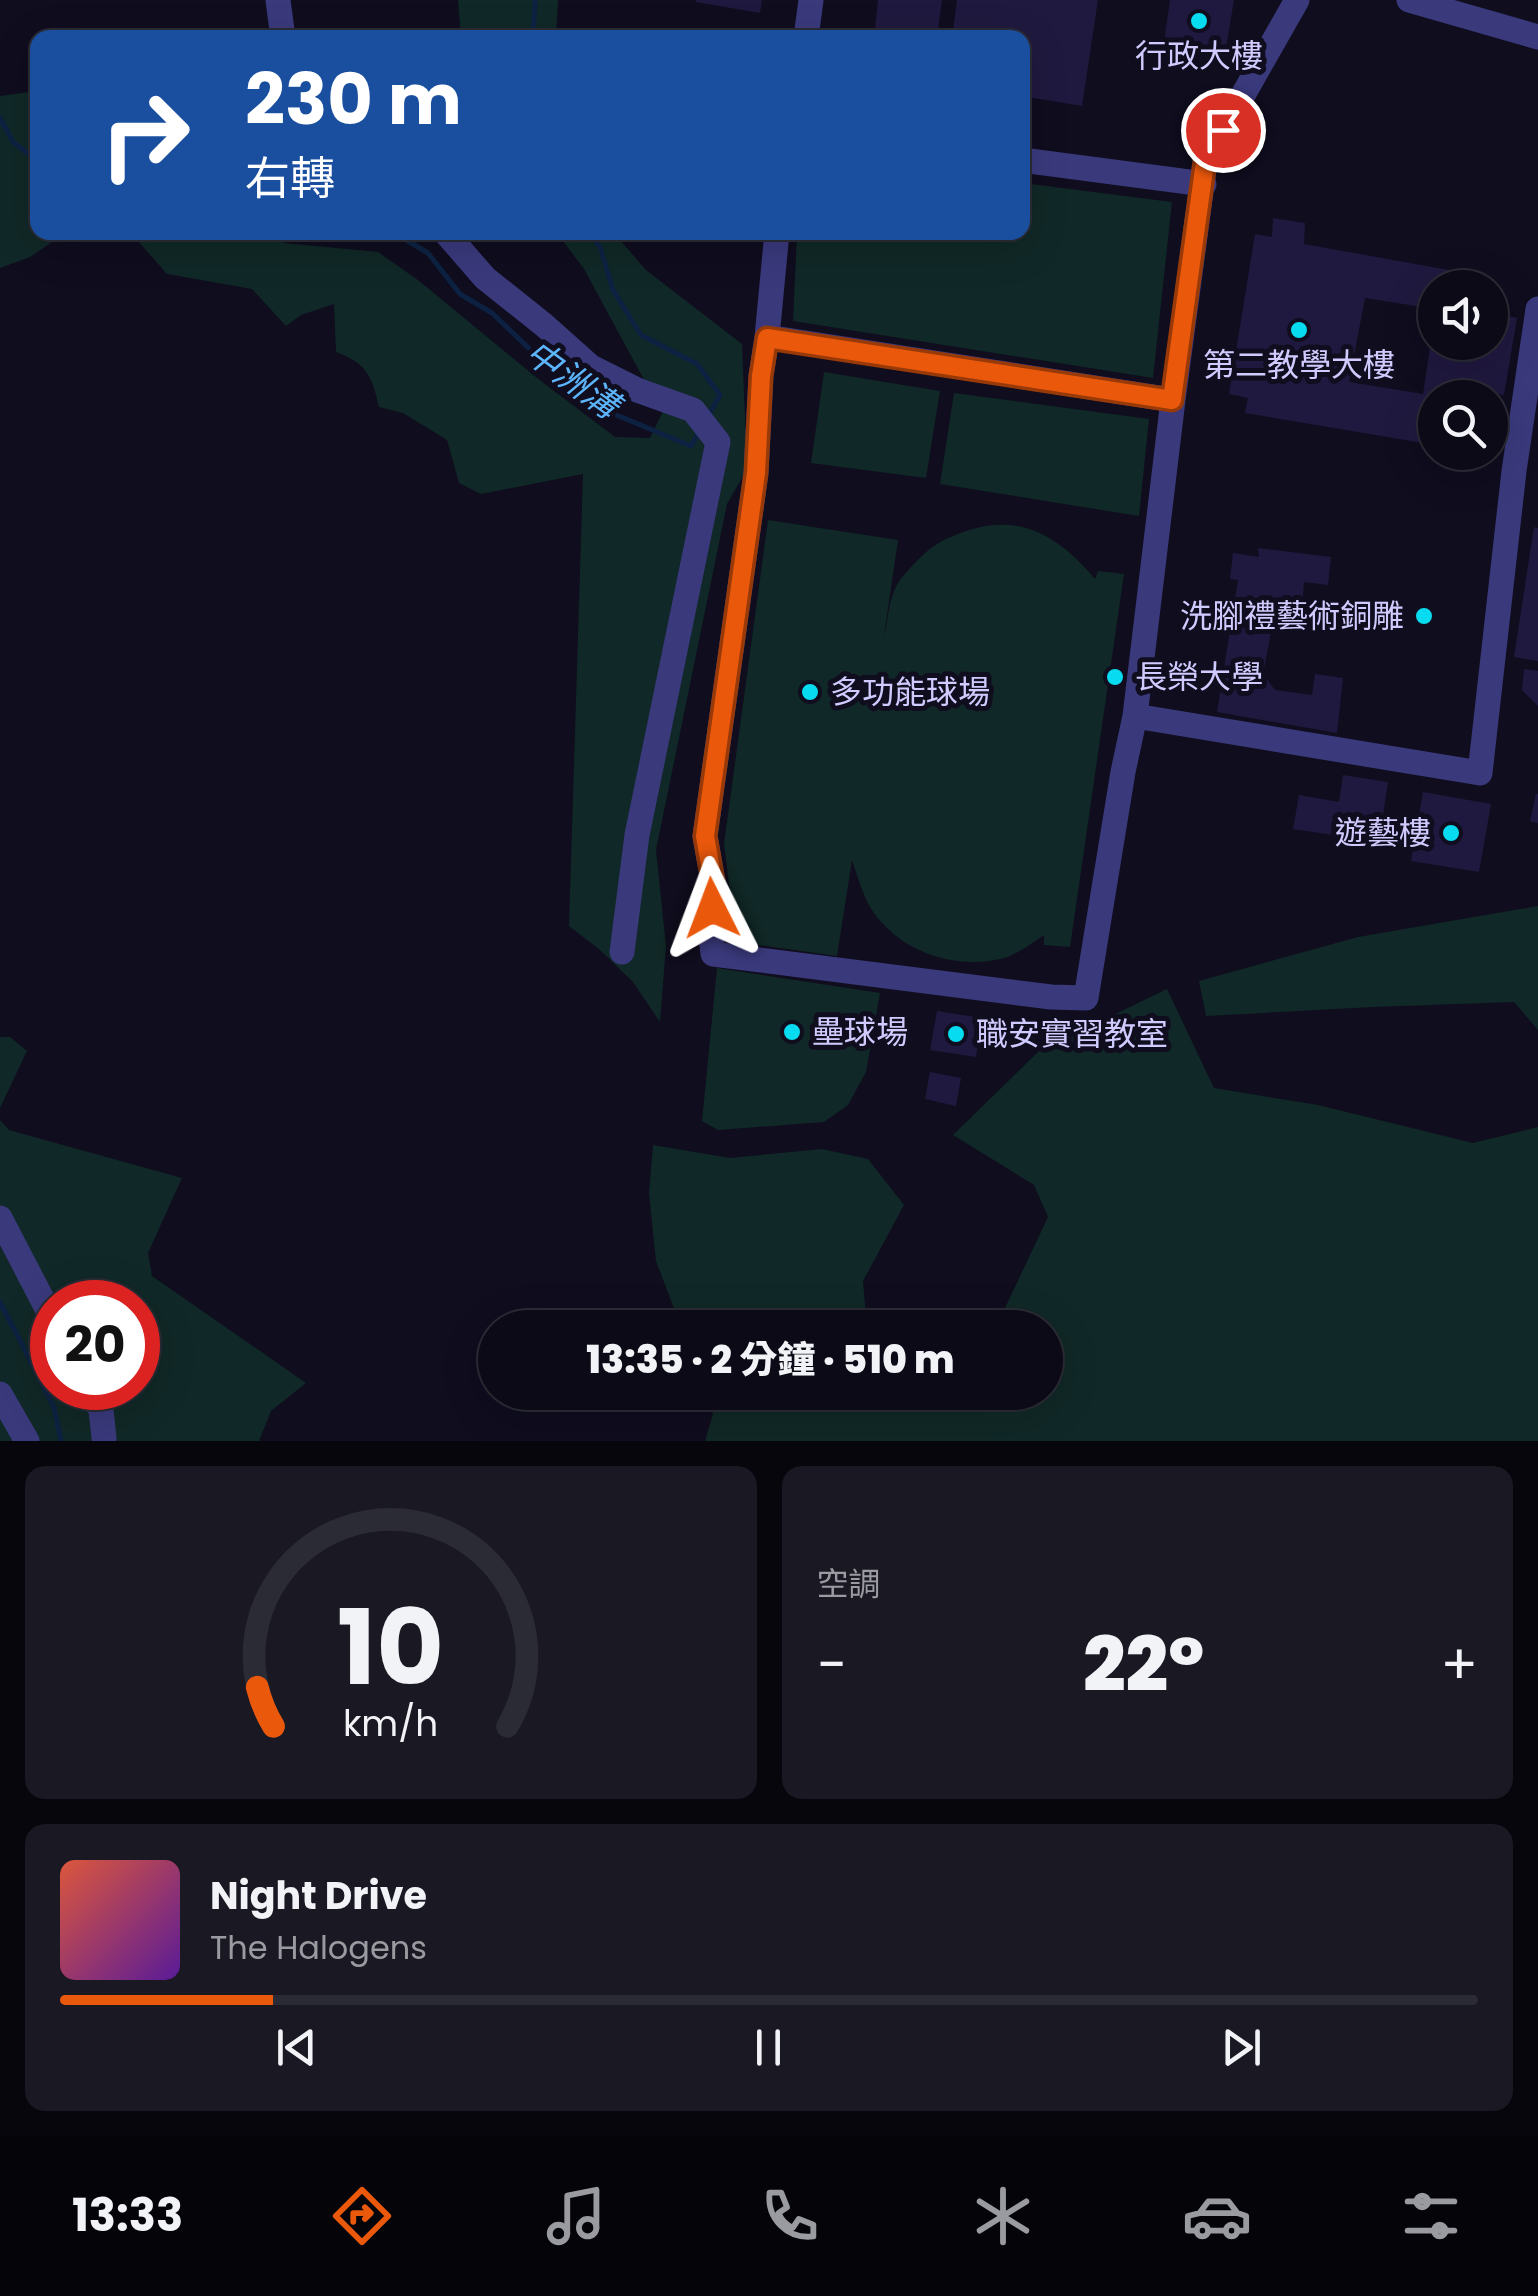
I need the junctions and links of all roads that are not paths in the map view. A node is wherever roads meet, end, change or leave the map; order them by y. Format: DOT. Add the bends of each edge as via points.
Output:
graph roads {
  1 [pos="278,0"];
  2 [pos="811,0"];
  3 [pos="1297,0"];
  4 [pos="1409,0"];
  5 [pos="282,30"];
  6 [pos="807,30"];
  7 [pos="1538,37"];
  8 [pos="1030,161"];
  9 [pos="1204,184"];
  10 [pos="452,240"];
  11 [pos="775,240"];
  12 [pos="1538,310"];
  13 [pos="767,338"];
  14 [pos="1172,400"];
  15 [pos="1136,716"];
  16 [pos="622,952"];
  17 [pos="0,1218"];
  18 [pos="32,1280"];
  19 [pos="0,1394"];
  20 [pos="100,1410"];
  21 [pos="104,1438"];
  22 [pos="27,1441"];
  1 -- 5 [label="lane"];
  2 -- 6 [label="lane"];
  3 -- 9 [label="lane" via="1205,162"];
  4 -- 7 [label="lane"];
  8 -- 9 [label="lane"];
  9 -- 14 [label="lane"];
  10 -- 16 [label="lane" via="485,278 591,367 693,410 718,442 636,835"];
  11 -- 13 [label="lane"];
  12 -- 15 [label="lane" via="1480,772"];
  13 -- 14 [label="lane"];
  13 -- 15 [label="lane" via="756,473 705,836 714,887 713,954 1086,998"];
  14 -- 15 [label="lane"];
  17 -- 18 [label="lane"];
  19 -- 22 [label="lane"];
  20 -- 21 [label="lane"];
}
